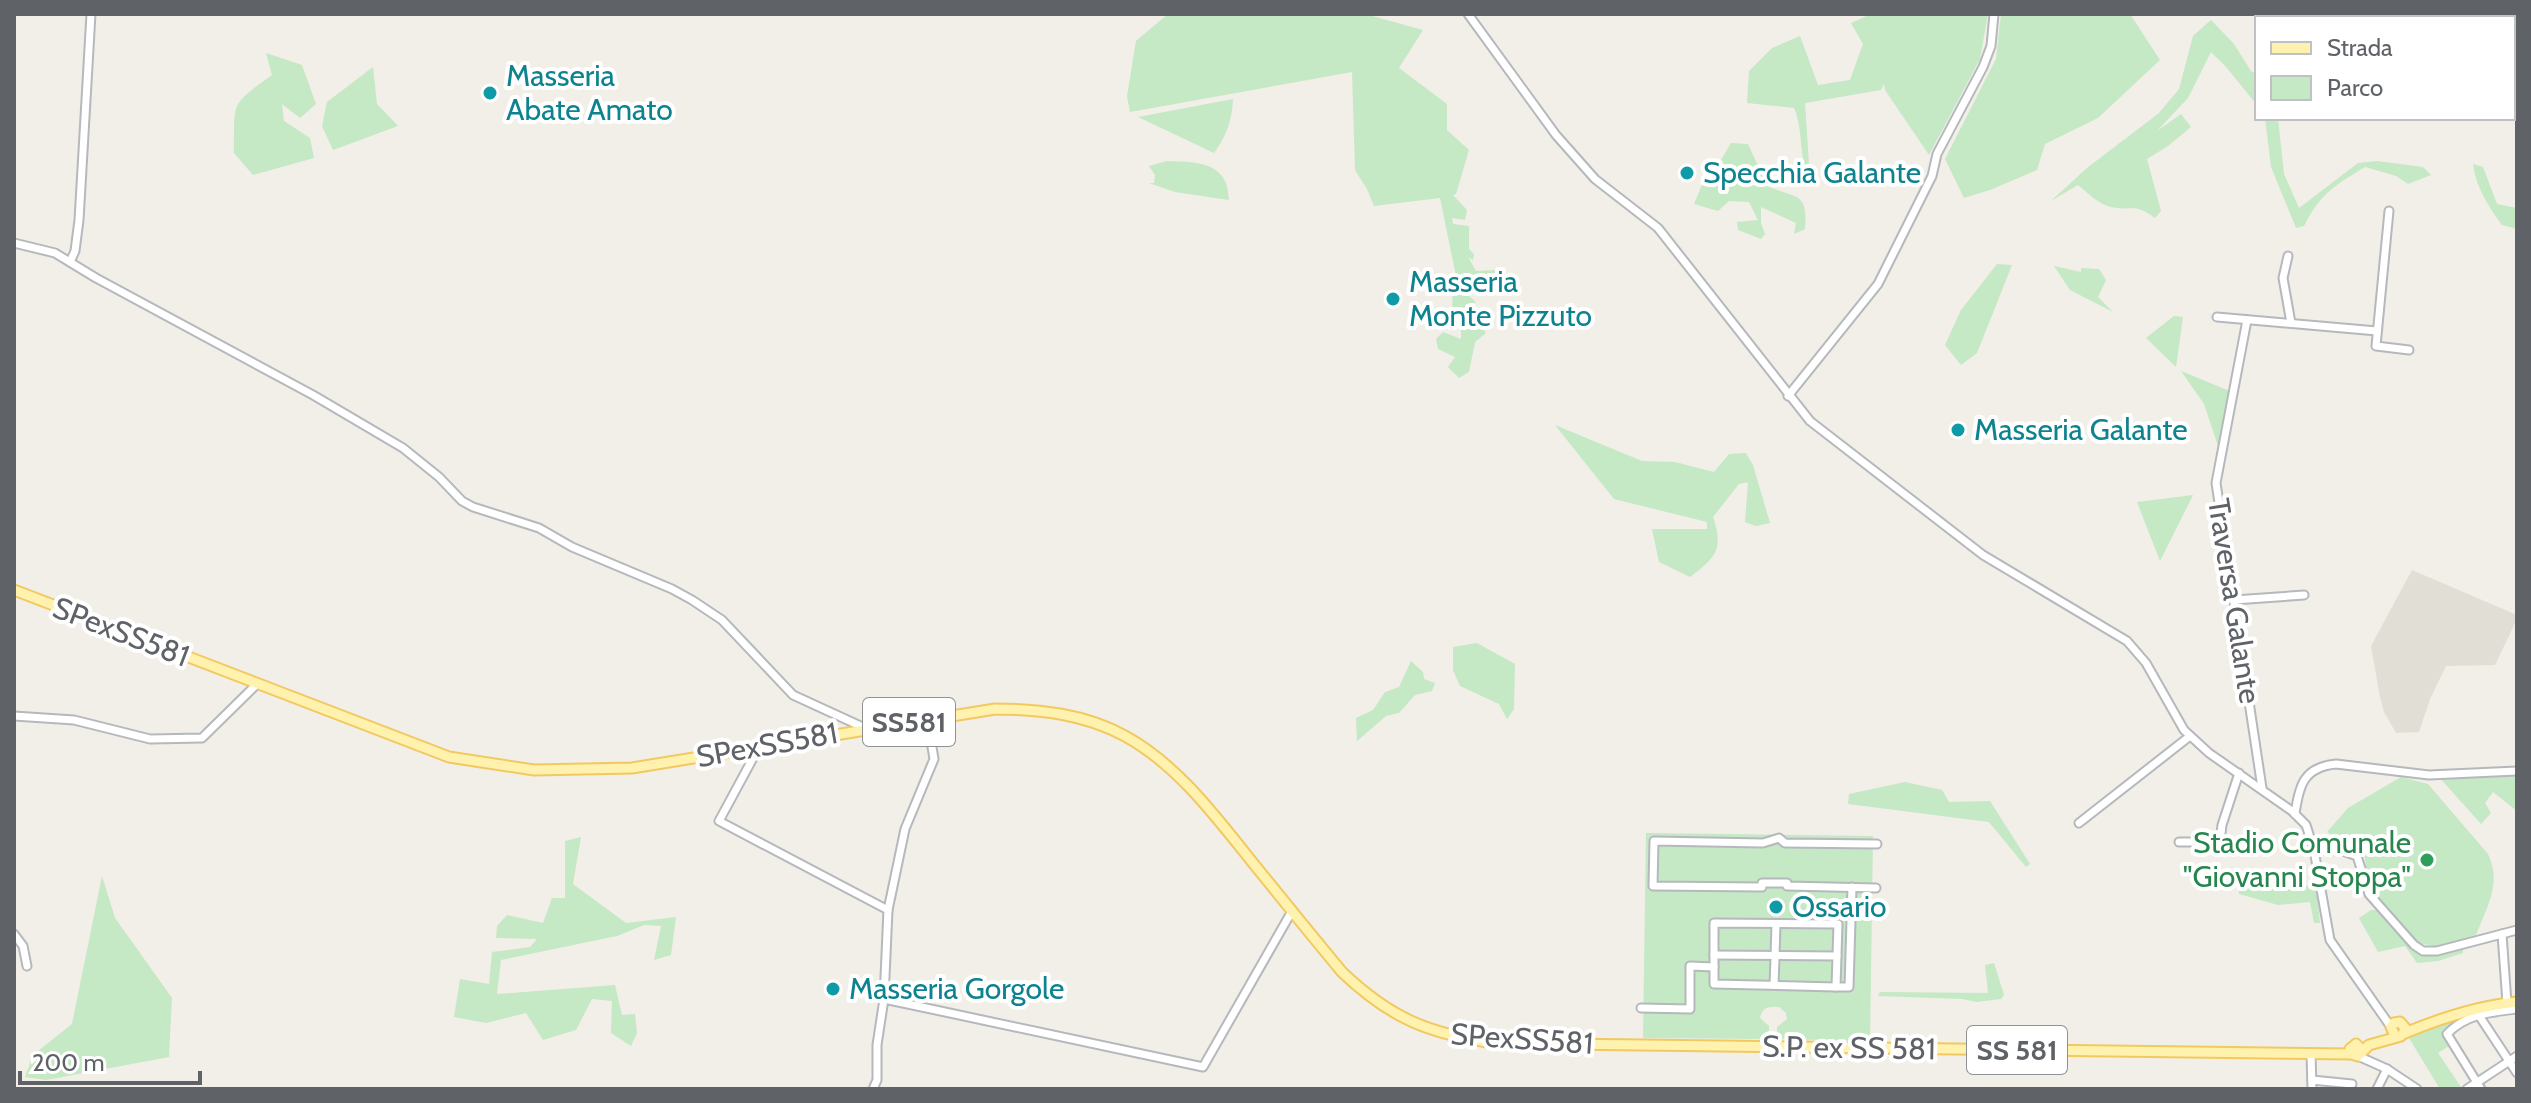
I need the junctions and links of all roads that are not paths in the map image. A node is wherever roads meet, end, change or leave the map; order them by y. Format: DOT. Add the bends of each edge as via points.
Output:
graph roads {
  1 [pos="91,14"];
  2 [pos="1468,14"];
  3 [pos="1994,14"];
  4 [pos="2389,211"];
  5 [pos="14,243"];
  6 [pos="2288,256"];
  7 [pos="70,262"];
  8 [pos="2217,317"];
  9 [pos="2247,320"];
  10 [pos="2291,323"];
  11 [pos="2377,331"];
  12 [pos="2409,350"];
  13 [pos="1788,396"];
  14 [pos="14,590"];
  15 [pos="2304,595"];
  16 [pos="2234,600"];
  17 [pos="257,684"];
  18 [pos="14,716"];
  19 [pos="917,721"];
  20 [pos="869,730"];
  21 [pos="2190,736"];
  22 [pos="759,747"];
  23 [pos="2517,771"];
  24 [pos="2239,773"];
  25 [pos="2262,788"];
  26 [pos="2295,814"];
  27 [pos="2079,823"];
  28 [pos="2179,842"];
  29 [pos="1877,844"];
  30 [pos="2314,850"];
  31 [pos="1852,887"];
  32 [pos="1876,888"];
  33 [pos="888,910"];
  34 [pos="1292,911"];
  35 [pos="1776,924"];
  36 [pos="2517,930"];
  37 [pos="14,934"];
  38 [pos="2502,934"];
  39 [pos="1714,955"];
  40 [pos="1837,956"];
  41 [pos="1775,957"];
  42 [pos="27,966"];
  43 [pos="1714,967"];
  44 [pos="1774,985"];
  45 [pos="1836,987"];
  46 [pos="884,999"];
  47 [pos="2512,1003"];
  48 [pos="1641,1008"];
  49 [pos="2517,1009"];
  50 [pos="2477,1012"];
  51 [pos="2397,1028"];
  52 [pos="1708,1046"];
  53 [pos="2357,1050"];
  54 [pos="2311,1053"];
  55 [pos="2517,1056"];
  56 [pos="2509,1062"];
  57 [pos="2387,1069"];
  58 [pos="2517,1073"];
  59 [pos="2312,1084"];
  60 [pos="2352,1084"];
  61 [pos="2479,1086"];
  62 [pos="873,1089"];
  63 [pos="2377,1089"];
  64 [pos="2417,1089"];
  65 [pos="2467,1089"];
  1 -- 7 [label="street" via="79,220"];
  2 -- 13 [label="street" via="1556,135 1595,179 1658,228"];
  3 -- 13 [label="street" via="1983,67 1878,284"];
  4 -- 11 [label="street"];
  5 -- 7 [label="street"];
  6 -- 10 [label="street" via="2283,278"];
  7 -- 20 [label="street" via="403,448 473,507 539,528 700,605 722,620 793,695"];
  8 -- 9 [label="street"];
  9 -- 10 [label="street"];
  9 -- 16 [label="street, Traversa Galante" via="2216,483"];
  10 -- 11 [label="street"];
  11 -- 12 [label="street" via="2376,346"];
  13 -- 21 [label="street" via="1810,421 1983,555 2127,641"];
  14 -- 17 [label="main road, SPexSS581 / SS581"];
  15 -- 16 [label="street"];
  16 -- 25 [label="street, Traversa Galante"];
  17 -- 18 [label="street" via="202,738 150,739 74,720"];
  17 -- 22 [label="main road, SPexSS581 / SS581" via="449,757 503,766 555,771 632,768"];
  19 -- 20 [label="main road, SPexSS581 / SS581"];
  19 -- 33 [label="street" via="931,741 934,759 905,829"];
  19 -- 34 [label="main road, SPexSS581 / SS581" via="1033,709 1122,734 1150,751 1204,803"];
  20 -- 22 [label="main road, SPexSS581 / SS581"];
  21 -- 24 [label="street"];
  21 -- 27 [label="street"];
  22 -- 33 [label="street" via="719,821"];
  23 -- 26 [label="street" via="2429,775 2322,765 2299,790"];
  24 -- 25 [label="street"];
  24 -- 28 [label="street" via="2220,842"];
  25 -- 26 [label="street"];
  26 -- 30 [label="street" via="2306,825"];
  29 -- 31 [label="street" via="1785,843 1777,835 1763,843 1654,841 1653,886"];
  30 -- 38 [label="street" via="2357,856 2369,894 2423,951"];
  30 -- 51 [label="street" via="2330,940"];
  31 -- 32 [label="street"];
  31 -- 45 [label="street" via="1849,987"];
  33 -- 46 [label="street"];
  34 -- 46 [label="street" via="1203,1067"];
  34 -- 52 [label="main road, SPexSS581 / SS581" via="1364,993 1428,1030 1494,1043"];
  35 -- 39 [label="street" via="1714,923"];
  35 -- 40 [label="street" via="1838,924"];
  35 -- 41 [label="street"];
  36 -- 38 [label="street"];
  37 -- 42 [label="street"];
  38 -- 47 [label="street"];
  39 -- 41 [label="street"];
  39 -- 43 [label="street"];
  40 -- 41 [label="street"];
  40 -- 45 [label="street"];
  41 -- 44 [label="street"];
  43 -- 44 [label="street" via="1714,984"];
  43 -- 48 [label="street" via="1690,966 1690,1009"];
  44 -- 45 [label="street"];
  46 -- 62 [label="street"];
  47 -- 50 [label="main road"];
  49 -- 50 [label="street"];
  50 -- 51 [label="main road"];
  50 -- 56 [label="street"];
  50 -- 61 [label="street" via="2447,1034"];
  51 -- 53 [label="main road"];
  52 -- 54 [label="main road, S.P. ex SS 581 / SS 581"];
  53 -- 54 [label="main road, S.P. ex SS 581 / SS 581"];
  53 -- 57 [label="street"];
  54 -- 59 [label="street"];
  55 -- 56 [label="street"];
  56 -- 58 [label="street"];
  56 -- 61 [label="street"];
  57 -- 63 [label="street"];
  57 -- 64 [label="street"];
  59 -- 60 [label="street"];
  61 -- 65 [label="street"];
}
